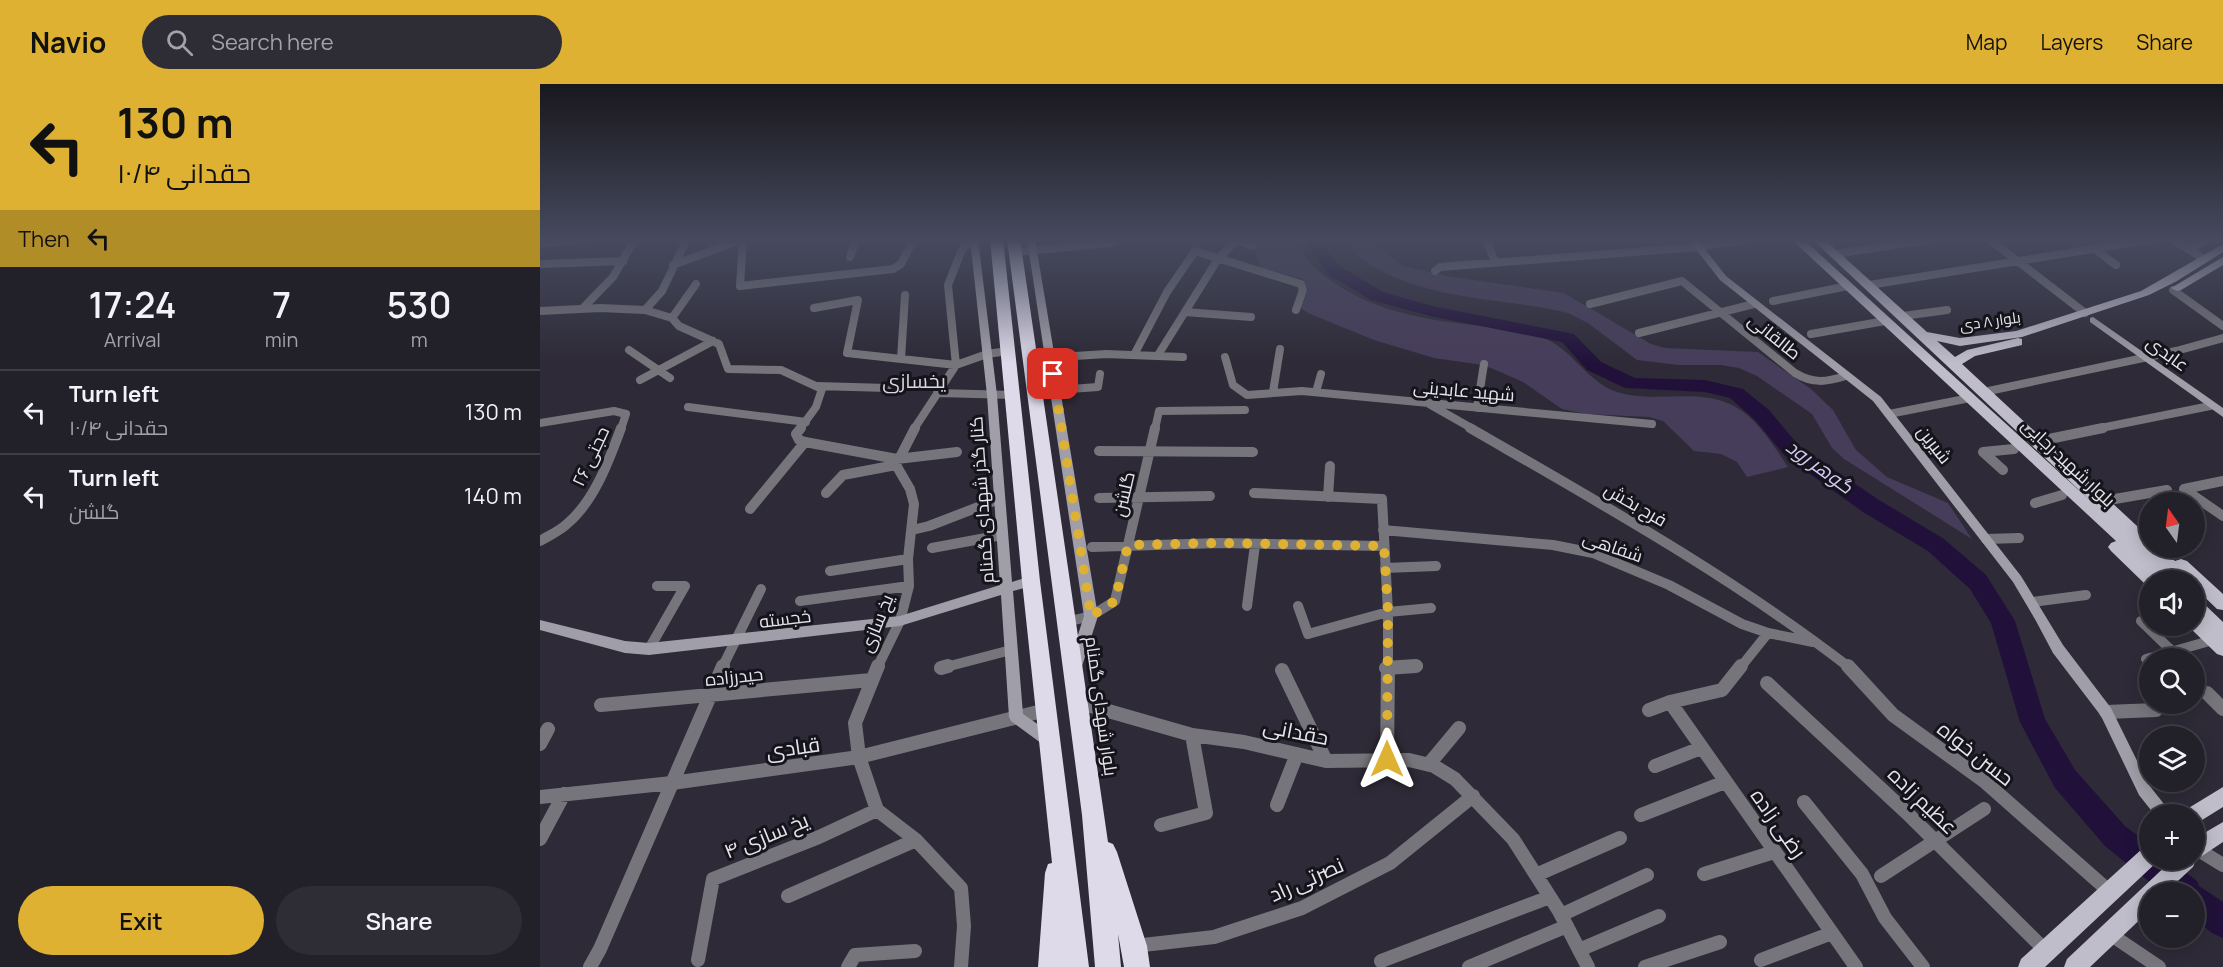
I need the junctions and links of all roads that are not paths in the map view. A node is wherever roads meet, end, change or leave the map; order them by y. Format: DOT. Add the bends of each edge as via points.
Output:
graph roads {
  1 [pos="611,280"];
  2 [pos="667,280"];
  3 [pos="740,280"];
  4 [pos="783,280"];
  5 [pos="950,280"];
  6 [pos="979,280"];
  7 [pos="1000,280"];
  8 [pos="1027,280"];
  9 [pos="1031,280"];
  10 [pos="1175,280"];
  11 [pos="1205,280"];
  12 [pos="1288,280"];
  13 [pos="1676,280"];
  14 [pos="1678,280"];
  15 [pos="1726,280"];
  16 [pos="1842,280"];
  17 [pos="1864,280"];
  18 [pos="1899,280"];
  19 [pos="2043,280"];
  20 [pos="2171,280"];
  21 [pos="2189,280"];
  22 [pos="696,284"];
  23 [pos="1869,285"];
  24 [pos="1848,286"];
  25 [pos="2173,290"];
  26 [pos="905,295"];
  27 [pos="1041,298"];
  28 [pos="1022,301"];
  29 [pos="1773,301"];
  30 [pos="1590,304"];
  31 [pos="1754,304"];
  32 [pos="814,308"];
  33 [pos="582,309"];
  34 [pos="645,310"];
  35 [pos="1296,310"];
  36 [pos="1947,310"];
  37 [pos="540,311"];
  38 [pos="1185,312"];
  39 [pos="1719,312"];
  40 [pos="1903,316"];
  41 [pos="2089,316"];
  42 [pos="1251,317"];
  43 [pos="672,318"];
  44 [pos="1885,321"];
  45 [pos="2223,326"];
  46 [pos="1639,333"];
  47 [pos="1810,334"];
  48 [pos="1924,335"];
  49 [pos="2223,338"];
  50 [pos="713,341"];
  51 [pos="1960,342"];
  52 [pos="1280,349"];
  53 [pos="629,350"];
  54 [pos="1008,351"];
  55 [pos="1971,352"];
  56 [pos="1135,353"];
  57 [pos="987,354"];
  58 [pos="1158,355"];
  59 [pos="1050,357"];
  60 [pos="1183,357"];
  61 [pos="1225,357"];
  62 [pos="2147,358"];
  63 [pos="901,359"];
  64 [pos="1029,359"];
  65 [pos="956,364"];
  66 [pos="1484,364"];
  67 [pos="1953,364"];
  68 [pos="660,370"];
  69 [pos="1100,374"];
  70 [pos="1321,374"];
  71 [pos="1846,376"];
  72 [pos="670,378"];
  73 [pos="640,381"];
  74 [pos="816,386"];
  75 [pos="887,388"];
  76 [pos="1056,390"];
  77 [pos="1273,392"];
  78 [pos="1316,392"];
  79 [pos="1984,392"];
  80 [pos="937,393"];
  81 [pos="1013,394"];
  82 [pos="992,395"];
  83 [pos="1970,398"];
  84 [pos="1429,404"];
  85 [pos="2210,406"];
  86 [pos="688,407"];
  87 [pos="1477,408"];
  88 [pos="1245,410"];
  89 [pos="2223,413"];
  90 [pos="1889,414"];
  91 [pos="806,422"];
  92 [pos="1996,422"];
  93 [pos="2016,422"];
  94 [pos="540,423"];
  95 [pos="1652,424"];
  96 [pos="2044,440"];
  97 [pos="805,442"];
  98 [pos="2014,449"];
  99 [pos="1099,451"];
  100 [pos="957,452"];
  101 [pos="1150,452"];
  102 [pos="1253,452"];
  103 [pos="896,462"];
  104 [pos="1330,466"];
  105 [pos="2003,470"];
  106 [pos="2223,481"];
  107 [pos="1048,483"];
  108 [pos="1022,490"];
  109 [pos="2167,490"];
  110 [pos="826,493"];
  111 [pos="1254,493"];
  112 [pos="2062,495"];
  113 [pos="1210,496"];
  114 [pos="1328,496"];
  115 [pos="1099,498"];
  116 [pos="1140,498"];
  117 [pos="999,499"];
  118 [pos="2109,500"];
  119 [pos="2035,503"];
  120 [pos="750,509"];
  121 [pos="2223,516"];
  122 [pos="2139,526"];
  123 [pos="912,530"];
  124 [pos="1383,530"];
  125 [pos="1002,535"];
  126 [pos="2019,538"];
  127 [pos="1986,539"];
  128 [pos="540,541"];
  129 [pos="1128,545"];
  130 [pos="1255,545"];
  131 [pos="1384,546"];
  132 [pos="1092,547"];
  133 [pos="932,548"];
  134 [pos="2173,558"];
  135 [pos="908,559"];
  136 [pos="1436,566"];
  137 [pos="1385,568"];
  138 [pos="2141,570"];
  139 [pos="2157,570"];
  140 [pos="2174,570"];
  141 [pos="830,571"];
  142 [pos="1031,581"];
  143 [pos="657,586"];
  144 [pos="909,586"];
  145 [pos="1006,588"];
  146 [pos="761,589"];
  147 [pos="2086,595"];
  148 [pos="2205,600"];
  149 [pos="800,602"];
  150 [pos="2032,602"];
  151 [pos="2223,603"];
  152 [pos="1247,606"];
  153 [pos="1298,606"];
  154 [pos="1431,608"];
  155 [pos="1388,612"];
  156 [pos="1091,616"];
  157 [pos="2223,616"];
  158 [pos="2205,620"];
  159 [pos="900,621"];
  160 [pos="1066,622"];
  161 [pos="540,625"];
  162 [pos="2205,630"];
  163 [pos="1768,633"];
  164 [pos="2156,636"];
  165 [pos="2220,640"];
  166 [pos="734,642"];
  167 [pos="1819,644"];
  168 [pos="2169,648"];
  169 [pos="2189,648"];
  170 [pos="649,649"];
  171 [pos="1011,650"];
  172 [pos="1418,666"];
  173 [pos="941,668"];
  174 [pos="1386,668"];
  175 [pos="1282,670"];
  176 [pos="1073,673"];
  177 [pos="871,680"];
  178 [pos="1767,683"];
  179 [pos="2207,693"];
  180 [pos="708,697"];
  181 [pos="1077,702"];
  182 [pos="1670,702"];
  183 [pos="601,705"];
  184 [pos="2223,709"];
  185 [pos="1046,710"];
  186 [pos="1649,710"];
  187 [pos="2139,711"];
  188 [pos="2106,712"];
  189 [pos="1016,717"];
  190 [pos="1459,728"];
  191 [pos="548,729"];
  192 [pos="1192,735"];
  193 [pos="1050,741"];
  194 [pos="540,744"];
  195 [pos="1701,748"];
  196 [pos="1297,754"];
  197 [pos="859,757"];
  198 [pos="1387,759"];
  199 [pos="1326,761"];
  200 [pos="1429,764"];
  201 [pos="1655,766"];
  202 [pos="1725,782"];
  203 [pos="672,783"];
  204 [pos="564,794"];
  205 [pos="1473,796"];
  206 [pos="2223,796"];
  207 [pos="540,797"];
  208 [pos="1804,802"];
  209 [pos="2155,804"];
  210 [pos="1277,805"];
  211 [pos="2205,808"];
  212 [pos="1984,809"];
  213 [pos="877,810"];
  214 [pos="1094,815"];
  215 [pos="1641,815"];
  216 [pos="1161,825"];
  217 [pos="1059,826"];
  218 [pos="2223,831"];
  219 [pos="1620,838"];
  220 [pos="540,839"];
  221 [pos="916,840"];
  222 [pos="1936,842"];
  223 [pos="2205,843"];
  224 [pos="1774,852"];
  225 [pos="2205,856"];
  226 [pos="2139,865"];
  227 [pos="2223,865"];
  228 [pos="2175,870"];
  229 [pos="1704,874"];
  230 [pos="1536,875"];
  231 [pos="1647,875"];
  232 [pos="1881,876"];
  233 [pos="2163,882"];
  234 [pos="2110,891"];
  235 [pos="788,896"];
  236 [pos="1550,897"];
  237 [pos="2139,905"];
  238 [pos="1659,916"];
  239 [pos="1564,921"];
  240 [pos="1832,933"];
  241 [pos="2109,934"];
  242 [pos="1720,942"];
  243 [pos="1579,950"];
  244 [pos="915,951"];
  245 [pos="2046,951"];
  246 [pos="1135,957"];
  247 [pos="698,960"];
  248 [pos="1761,960"];
  249 [pos="1381,961"];
  250 [pos="590,967"];
  251 [pos="848,967"];
  252 [pos="961,967"];
  253 [pos="1051,967"];
  254 [pos="1076,967"];
  255 [pos="1108,967"];
  256 [pos="1468,967"];
  257 [pos="1588,967"];
  258 [pos="1645,967"];
  259 [pos="1856,967"];
  260 [pos="1923,967"];
  261 [pos="2029,967"];
  262 [pos="2075,967"];
  263 [pos="2159,967"];
  1 -- 33 [label="street"];
  2 -- 34 [label="street"];
  3 -- 4 [label="street" via="740,285"];
  5 -- 65 [label="street"];
  6 -- 57 [label="street, کنار گذر شهدای گمنام"];
  7 -- 54 [label="highway"];
  8 -- 28 [label="highway, بلوار شهدای گمنام"];
  9 -- 27 [label="street"];
  10 -- 56 [label="street"];
  11 -- 38 [label="street"];
  12 -- 35 [label="street" via="1301,284 1303,290"];
  13 -- 30 [label="street, طالقانی"];
  14 -- 39 [label="street, طالقانی" via="1686,282"];
  15 -- 31 [label="street, شیرین"];
  16 -- 24 [label="main road, بلوار شهید رجایی"];
  17 -- 23 [label="main road, بلوار شهید رجایی"];
  18 -- 23 [label="street"];
  19 -- 41 [label="street"];
  20 -- 41 [label="main road, بلوار ۸ دی"];
  21 -- 25 [label="main road, بلوار ۸ دی"];
  22 -- 43 [label="street"];
  23 -- 40 [label="main road, بلوار شهید رجایی"];
  24 -- 29 [label="street"];
  24 -- 44 [label="main road, بلوار شهید رجایی"];
  25 -- 41 [label="main road, بلوار ۸ دی" via="2132,308"];
  25 -- 45 [label="street"];
  26 -- 63 [label="street"];
  27 -- 28 [label="street"];
  27 -- 59 [label="street"];
  28 -- 64 [label="highway, بلوار شهدای گمنام"];
  31 -- 39 [label="street"];
  31 -- 71 [label="street, شیرین"];
  32 -- 63 [label="street" via="858,300 847,353"];
  33 -- 34 [label="street"];
  33 -- 37 [label="street"];
  34 -- 43 [label="street"];
  36 -- 40 [label="street"];
  38 -- 42 [label="street"];
  38 -- 58 [label="street"];
  39 -- 46 [label="street"];
  39 -- 71 [label="street, طالقانی" via="1808,381 1823,383"];
  40 -- 48 [label="main road, بلوار شهید رجایی"];
  41 -- 51 [label="main road, بلوار ۸ دی" via="2018,334"];
  41 -- 55 [label="main road, بلوار ۸ دی" via="2034,338"];
  41 -- 62 [label="street, عابدی"];
  43 -- 50 [label="street" via="679,326"];
  44 -- 47 [label="street"];
  44 -- 83 [label="main road, بلوار شهید رجایی"];
  48 -- 51 [label="main road, بلوار ۸ دی"];
  48 -- 67 [label="main road, بلوار شهید رجایی"];
  49 -- 62 [label="street"];
  50 -- 68 [label="street"];
  50 -- 74 [label="street" via="719,344 728,369 781,370"];
  51 -- 55 [label="main road" via="1959,348"];
  52 -- 77 [label="street"];
  53 -- 68 [label="street"];
  54 -- 57 [label="street"];
  54 -- 81 [label="highway"];
  55 -- 67 [label="main road"];
  56 -- 58 [label="street"];
  56 -- 59 [label="street"];
  57 -- 65 [label="street"];
  57 -- 82 [label="street, کنار گذر شهدای گمنام"];
  58 -- 60 [label="street"];
  59 -- 64 [label="street"];
  59 -- 76 [label="street"];
  61 -- 77 [label="street" via="1229,379 1240,392"];
  62 -- 79 [label="street"];
  62 -- 85 [label="street, عابدی"];
  63 -- 65 [label="street"];
  64 -- 107 [label="highway, بلوار شهدای گمنام"];
  65 -- 80 [label="street"];
  66 -- 87 [label="street"];
  67 -- 79 [label="main road, بلوار شهید رجایی"];
  68 -- 72 [label="street"];
  68 -- 73 [label="street"];
  69 -- 76 [label="street" via="1098,387"];
  70 -- 78 [label="street"];
  71 -- 90 [label="street, شیرین" via="1877,399"];
  74 -- 75 [label="street"];
  74 -- 91 [label="street" via="822,389 821,397"];
  76 -- 156 [label="street"];
  77 -- 78 [label="street, شهید عابدینی"];
  78 -- 84 [label="street, شهید عابدینی"];
  79 -- 93 [label="main road, بلوار شهید رجایی"];
  80 -- 82 [label="street"];
  80 -- 103 [label="street"];
  81 -- 82 [label="street"];
  81 -- 108 [label="highway"];
  82 -- 117 [label="street, کنار گذر شهدای گمنام"];
  83 -- 90 [label="street"];
  83 -- 92 [label="main road, بلوار شهید رجایی"];
  84 -- 87 [label="street, شهید عابدینی"];
  84 -- 167 [label="street, فرح بخش" via="1659,537"];
  85 -- 89 [label="street, عابدی"];
  85 -- 96 [label="street"];
  86 -- 91 [label="street"];
  87 -- 95 [label="street, شهید عابدینی"];
  88 -- 101 [label="street, گلشن" via="1159,411"];
  90 -- 127 [label="street, شیرین"];
  91 -- 97 [label="street" via="796,434"];
  92 -- 98 [label="main road, بلوار شهید رجایی"];
  92 -- 139 [label="main road, بلوار شهید رجایی"];
  93 -- 96 [label="main road, بلوار شهید رجایی"];
  93 -- 140 [label="main road, بلوار شهید رجایی"];
  94 -- 128 [label="street, حجتی ۲۶" via="614,411 626,414 587,501 570,522"];
  96 -- 118 [label="main road, بلوار شهید رجایی"];
  97 -- 103 [label="street"];
  97 -- 120 [label="street"];
  98 -- 105 [label="street" via="1983,452"];
  98 -- 112 [label="main road, بلوار شهید رجایی"];
  99 -- 101 [label="street"];
  100 -- 103 [label="street"];
  101 -- 102 [label="street"];
  101 -- 116 [label="street, گلشن"];
  103 -- 110 [label="street" via="843,475"];
  103 -- 123 [label="street, یخ سازی" via="914,504"];
  104 -- 114 [label="street"];
  106 -- 121 [label="street" via="2184,489"];
  107 -- 108 [label="highway"];
  107 -- 160 [label="highway, بلوار شهدای گمنام"];
  108 -- 142 [label="highway"];
  109 -- 118 [label="street"];
  111 -- 114 [label="street"];
  112 -- 119 [label="street"];
  112 -- 138 [label="main road, بلوار شهید رجایی"];
  113 -- 116 [label="street"];
  114 -- 124 [label="street" via="1382,499"];
  115 -- 116 [label="street"];
  116 -- 129 [label="street, گلشن"];
  117 -- 123 [label="street"];
  117 -- 125 [label="street, کنار گذر شهدای گمنام"];
  118 -- 122 [label="main road, بلوار شهید رجایی"];
  123 -- 135 [label="street, یخ سازی"];
  124 -- 131 [label="street"];
  124 -- 163 [label="street, شفاهی" via="1553,545 1593,553"];
  125 -- 133 [label="street"];
  125 -- 145 [label="street, کنار گذر شهدای گمنام"];
  126 -- 127 [label="street"];
  127 -- 150 [label="street, شیرین"];
  129 -- 130 [label="street"];
  129 -- 132 [label="street"];
  129 -- 156 [label="street, گلشن" via="1115,601"];
  130 -- 131 [label="street"];
  130 -- 152 [label="street"];
  131 -- 137 [label="street"];
  134 -- 151 [label="main road"];
  135 -- 141 [label="street"];
  135 -- 144 [label="street, یخ سازی"];
  136 -- 137 [label="street"];
  137 -- 155 [label="street"];
  142 -- 145 [label="street, خجسته"];
  142 -- 185 [label="highway"];
  143 -- 170 [label="street" via="685,586"];
  144 -- 149 [label="street"];
  144 -- 159 [label="street, یخ سازی"];
  145 -- 159 [label="street, خجسته"];
  145 -- 171 [label="street, کنار گذر شهدای گمنام"];
  146 -- 166 [label="street"];
  147 -- 150 [label="street"];
  148 -- 157 [label="main road"];
  150 -- 188 [label="street, شیرین" via="2058,649"];
  153 -- 155 [label="street" via="1308,634"];
  154 -- 155 [label="street"];
  155 -- 174 [label="street"];
  156 -- 160 [label="street, گلشن"];
  156 -- 176 [label="street"];
  158 -- 165 [label="main road"];
  159 -- 166 [label="street, خجسته"];
  159 -- 177 [label="street, یخ سازی"];
  160 -- 176 [label="highway, بلوار شهدای گمنام"];
  161 -- 170 [label="street, خجسته" via="625,647"];
  162 -- 165 [label="main road"];
  163 -- 167 [label="street, شفاهی"];
  163 -- 182 [label="street" via="1722,690"];
  164 -- 168 [label="street"];
  165 -- 169 [label="street"];
  166 -- 170 [label="street, خجسته"];
  166 -- 180 [label="street"];
  167 -- 234 [label="street, حسن خواه" via="1854,671 1893,715 1984,781"];
  171 -- 173 [label="street"];
  171 -- 189 [label="street, کنار گذر شهدای گمنام"];
  172 -- 174 [label="street"];
  174 -- 198 [label="street"];
  175 -- 199 [label="street"];
  176 -- 181 [label="highway, بلوار شهدای گمنام"];
  177 -- 180 [label="street, حیدرزاده"];
  177 -- 197 [label="street, یخ سازی" via="855,723"];
  178 -- 222 [label="street, عظیم زاده"];
  179 -- 184 [label="street"];
  180 -- 183 [label="street, حیدرزاده"];
  180 -- 203 [label="street"];
  181 -- 192 [label="street, حقدانی"];
  181 -- 214 [label="highway, بلوار شهدای گمنام"];
  182 -- 186 [label="street"];
  182 -- 195 [label="street, رضی زاده"];
  185 -- 189 [label="street, قبادی"];
  185 -- 193 [label="highway"];
  187 -- 188 [label="street"];
  188 -- 209 [label="street, شیرین" via="2144,790"];
  189 -- 193 [label="street"];
  189 -- 197 [label="street, قبادی"];
  190 -- 200 [label="street"];
  191 -- 194 [label="street"];
  192 -- 196 [label="street, حقدانی"];
  192 -- 216 [label="street" via="1206,813"];
  193 -- 217 [label="highway"];
  195 -- 201 [label="street"];
  195 -- 202 [label="street, رضی زاده"];
  196 -- 199 [label="street, حقدانی"];
  196 -- 210 [label="street"];
  197 -- 203 [label="street, قبادی"];
  197 -- 213 [label="street, یخ سازی"];
  198 -- 199 [label="street, حقدانی"];
  198 -- 200 [label="street, حقدانی"];
  200 -- 205 [label="street, حقدانی" via="1455,779"];
  202 -- 215 [label="street"];
  202 -- 224 [label="street, رضی زاده"];
  203 -- 204 [label="street, قبادی"];
  203 -- 250 [label="street"];
  204 -- 207 [label="street, قبادی"];
  204 -- 220 [label="street"];
  205 -- 230 [label="street, حقدانی" via="1513,839"];
  205 -- 246 [label="street, نصرتی راد" via="1390,863 1302,908 1214,937"];
  206 -- 211 [label="main road"];
  208 -- 260 [label="street" via="1862,874 1885,918"];
  212 -- 222 [label="street"];
  213 -- 221 [label="street"];
  213 -- 247 [label="street, یخ سازی ۴" via="713,879"];
  214 -- 246 [label="highway"];
  214 -- 255 [label="highway, بلوار شهدای گمنام"];
  217 -- 253 [label="highway"];
  217 -- 254 [label="highway"];
  218 -- 223 [label="main road"];
  219 -- 230 [label="street"];
  221 -- 235 [label="street"];
  221 -- 252 [label="street" via="961,888"];
  222 -- 232 [label="street"];
  222 -- 245 [label="street, عظیم زاده"];
  224 -- 229 [label="street"];
  224 -- 240 [label="street, رضی زاده"];
  225 -- 227 [label="street"];
  226 -- 234 [label="main road"];
  228 -- 233 [label="main road"];
  230 -- 236 [label="street, حقدانی"];
  231 -- 239 [label="street"];
  234 -- 245 [label="main road"];
  236 -- 239 [label="street, حقدانی"];
  236 -- 249 [label="street"];
  237 -- 241 [label="main road"];
  238 -- 243 [label="street"];
  239 -- 243 [label="street, حقدانی"];
  239 -- 256 [label="street"];
  240 -- 248 [label="street"];
  240 -- 259 [label="street, رضی زاده"];
  241 -- 262 [label="main road"];
  241 -- 263 [label="street"];
  242 -- 258 [label="street"];
  243 -- 257 [label="street, حقدانی"];
  244 -- 251 [label="street" via="855,955"];
  245 -- 261 [label="main road"];
}
